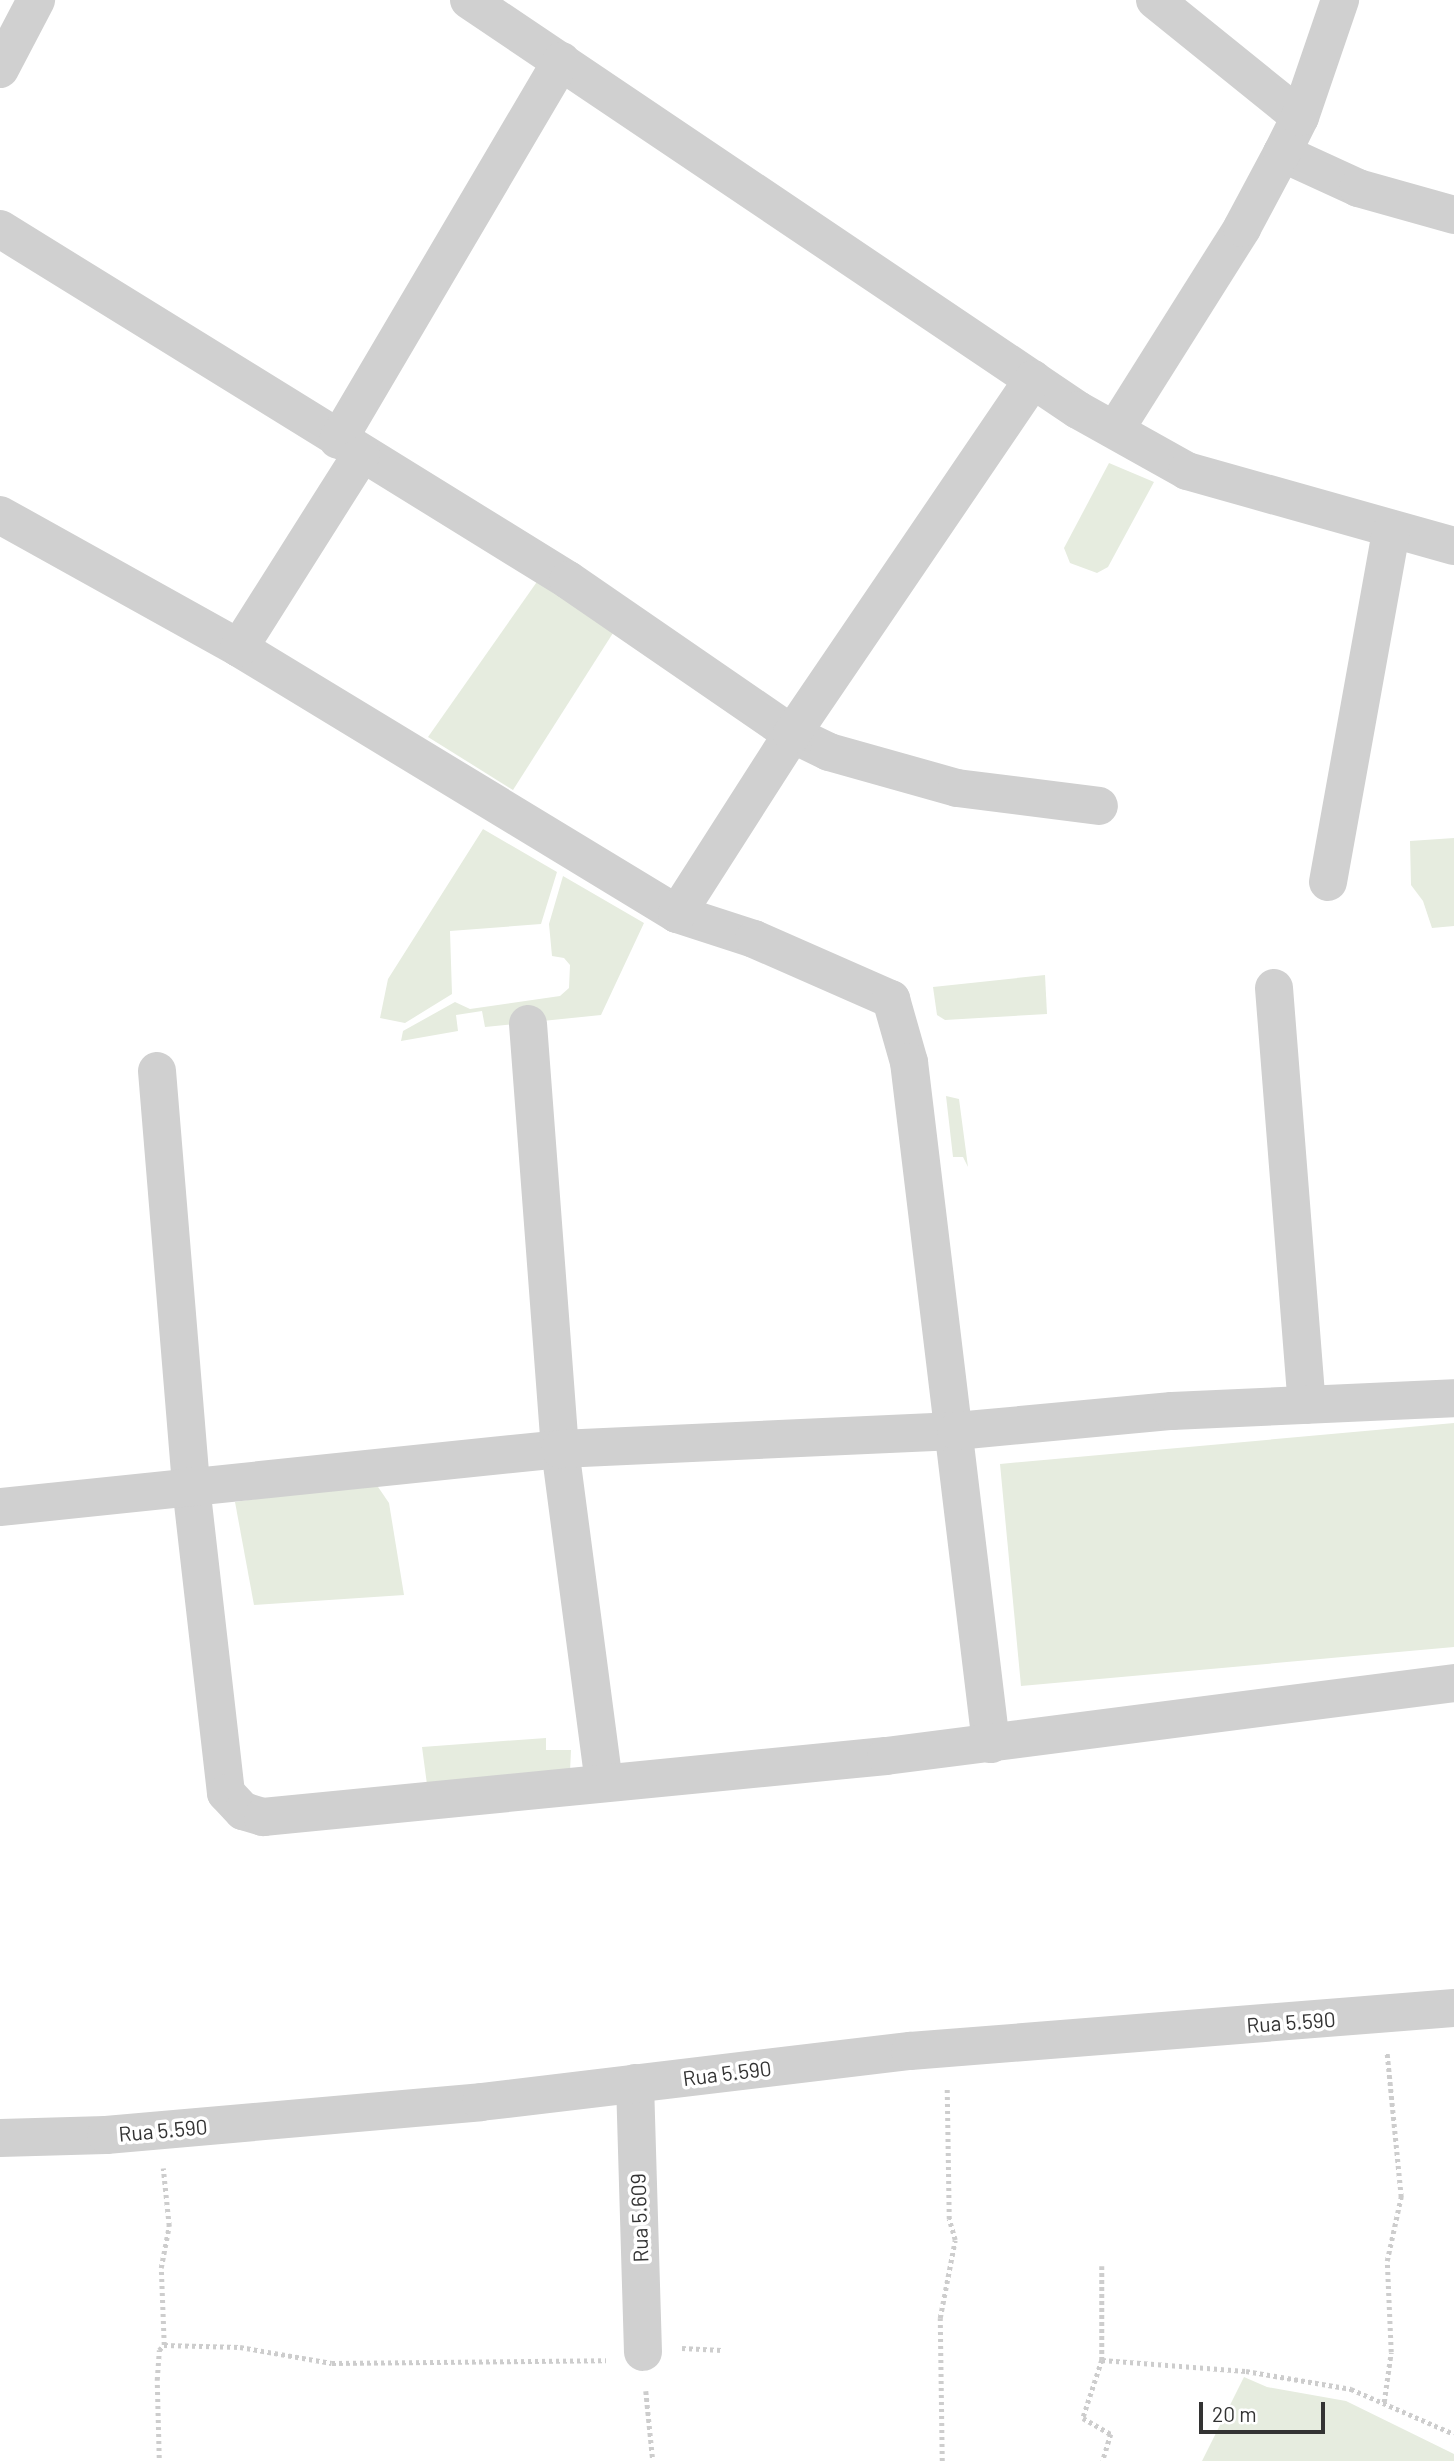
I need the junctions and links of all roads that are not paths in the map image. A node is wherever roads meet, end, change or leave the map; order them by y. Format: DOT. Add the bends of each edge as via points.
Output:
graph roads {
  1 [pos="36,0"];
  2 [pos="469,0"];
  3 [pos="1155,0"];
  4 [pos="1340,0"];
  5 [pos="561,61"];
  6 [pos="0,69"];
  7 [pos="1300,117"];
  8 [pos="1282,153"];
  9 [pos="1454,215"];
  10 [pos="0,229"];
  11 [pos="1033,379"];
  12 [pos="1115,430"];
  13 [pos="349,447"];
  14 [pos="0,515"];
  15 [pos="1391,532"];
  16 [pos="1454,546"];
  17 [pos="239,648"];
  18 [pos="792,734"];
  19 [pos="1099,806"];
  20 [pos="1328,882"];
  21 [pos="677,914"];
  22 [pos="1274,988"];
  23 [pos="528,1024"];
  24 [pos="157,1071"];
  25 [pos="1454,1398"];
  26 [pos="1307,1405"];
  27 [pos="956,1431"];
  28 [pos="560,1449"];
  29 [pos="191,1486"];
  30 [pos="0,1507"];
  31 [pos="1454,1684"];
  32 [pos="991,1744"];
  33 [pos="604,1782"];
  34 [pos="1454,2008"];
  35 [pos="635,2083"];
  36 [pos="0,2138"];
  37 [pos="643,2352"];
  1 -- 6 [label="street"];
  2 -- 5 [label="street"];
  3 -- 7 [label="street"];
  4 -- 7 [label="street"];
  5 -- 11 [label="street"];
  5 -- 13 [label="street"];
  7 -- 8 [label="street"];
  8 -- 9 [label="street" via="1358,187"];
  8 -- 12 [label="street" via="1242,228"];
  10 -- 13 [label="street"];
  11 -- 12 [label="street"];
  11 -- 18 [label="street"];
  12 -- 15 [label="street" via="1187,471"];
  13 -- 17 [label="street"];
  13 -- 18 [label="street" via="568,580"];
  14 -- 17 [label="street"];
  15 -- 16 [label="street"];
  15 -- 20 [label="street"];
  17 -- 21 [label="street"];
  18 -- 19 [label="street" via="829,752 957,788"];
  18 -- 21 [label="street"];
  21 -- 27 [label="street" via="754,939 891,999 909,1062"];
  22 -- 26 [label="street"];
  23 -- 28 [label="street"];
  24 -- 29 [label="street"];
  25 -- 26 [label="street"];
  26 -- 27 [label="street"];
  27 -- 28 [label="street"];
  27 -- 32 [label="street"];
  28 -- 29 [label="street"];
  28 -- 33 [label="street"];
  29 -- 30 [label="street"];
  29 -- 33 [label="street" via="226,1793 243,1811 263,1817"];
  31 -- 32 [label="street"];
  32 -- 33 [label="street"];
  34 -- 35 [label="street, Rua 5.590" via="945,2049"];
  35 -- 36 [label="street, Rua 5.590" via="163,2130"];
  35 -- 37 [label="street, Rua 5.609"];
}
